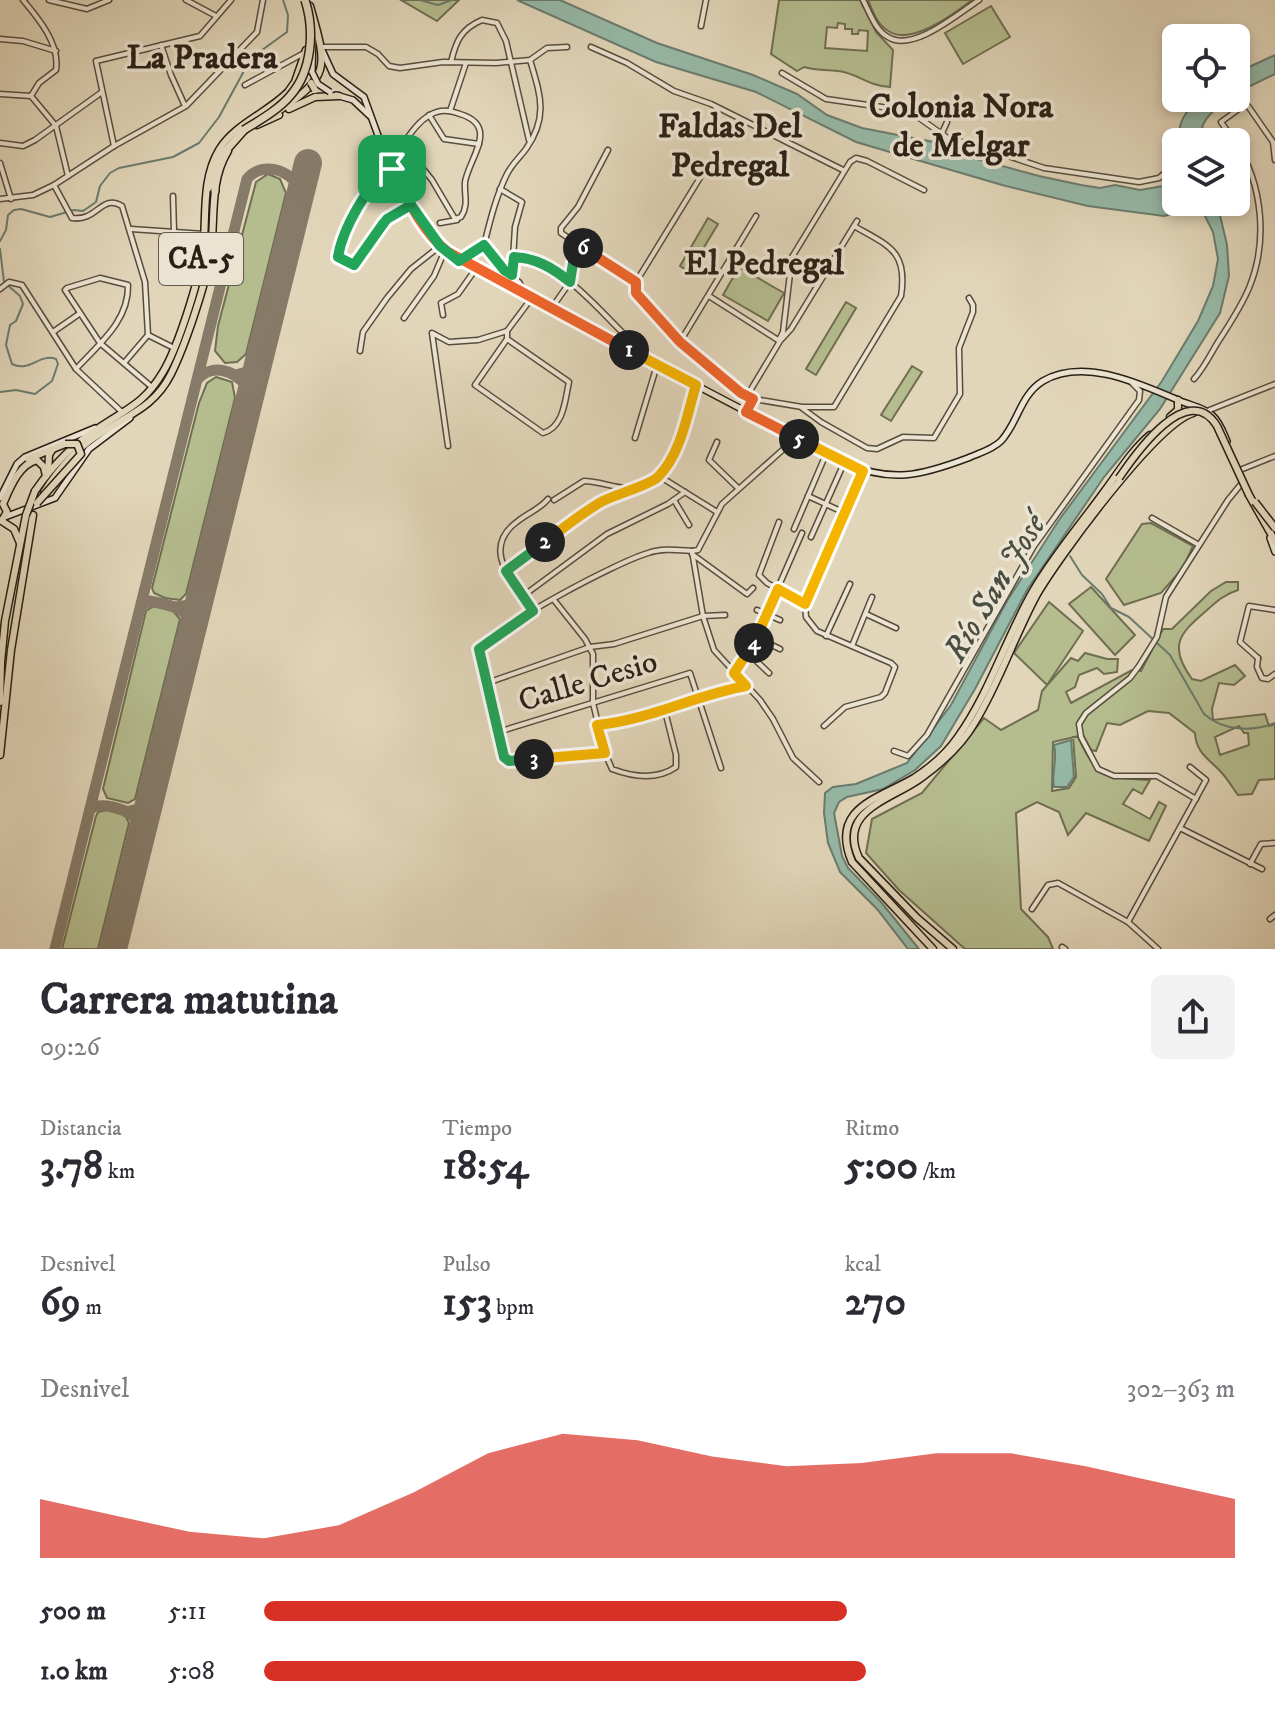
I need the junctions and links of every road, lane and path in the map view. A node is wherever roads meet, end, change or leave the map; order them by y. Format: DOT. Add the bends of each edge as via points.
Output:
graph roads {
  1 [pos="23,0"];
  2 [pos="49,0"];
  3 [pos="109,0"];
  4 [pos="186,0"];
  5 [pos="231,0"];
  6 [pos="263,0"];
  7 [pos="706,0"];
  8 [pos="863,0"];
  9 [pos="979,0"];
  10 [pos="305,1"];
  11 [pos="217,16"];
  12 [pos="701,26"];
  13 [pos="0,39"];
  14 [pos="161,45"];
  15 [pos="567,47"];
  16 [pos="591,47"];
  17 [pos="322,48"];
  18 [pos="56,51"];
  19 [pos="306,52"];
  20 [pos="530,60"];
  21 [pos="451,62"];
  22 [pos="511,62"];
  23 [pos="466,63"];
  24 [pos="782,73"];
  25 [pos="245,85"];
  26 [pos="290,90"];
  27 [pos="102,92"];
  28 [pos="0,94"];
  29 [pos="31,96"];
  30 [pos="339,96"];
  31 [pos="308,100"];
  32 [pos="186,106"];
  33 [pos="450,111"];
  34 [pos="429,115"];
  35 [pos="947,122"];
  36 [pos="374,124"];
  37 [pos="257,125"];
  38 [pos="56,126"];
  39 [pos="1225,128"];
  40 [pos="942,133"];
  41 [pos="530,142"];
  42 [pos="0,143"];
  43 [pos="403,144"];
  44 [pos="479,144"];
  45 [pos="114,146"];
  46 [pos="608,150"];
  47 [pos="1275,160"];
  48 [pos="388,162"];
  49 [pos="0,163"];
  50 [pos="706,168"];
  51 [pos="392,169"];
  52 [pos="843,170"];
  53 [pos="1250,170"];
  54 [pos="1162,175"];
  55 [pos="68,176"];
  56 [pos="54,185"];
  57 [pos="211,189"];
  58 [pos="500,189"];
  59 [pos="924,190"];
  60 [pos="173,196"];
  61 [pos="0,199"];
  62 [pos="11,199"];
  63 [pos="411,205"];
  64 [pos="756,216"];
  65 [pos="457,220"];
  66 [pos="440,223"];
  67 [pos="131,229"];
  68 [pos="174,232"];
  69 [pos="204,234"];
  70 [pos="576,244"];
  71 [pos="484,245"];
  72 [pos="442,248"];
  73 [pos="514,257"];
  74 [pos="459,261"];
  75 [pos="475,269"];
  76 [pos="512,275"];
  77 [pos="570,282"];
  78 [pos="636,282"];
  79 [pos="2,288"];
  80 [pos="709,296"];
  81 [pos="529,298"];
  82 [pos="969,298"];
  83 [pos="551,309"];
  84 [pos="79,314"];
  85 [pos="443,315"];
  86 [pos="404,318"];
  87 [pos="507,331"];
  88 [pos="53,332"];
  89 [pos="148,335"];
  90 [pos="507,339"];
  91 [pos="779,340"];
  92 [pos="680,342"];
  93 [pos="100,343"];
  94 [pos="174,348"];
  95 [pos="625,348"];
  96 [pos="360,351"];
  97 [pos="124,363"];
  98 [pos="657,365"];
  99 [pos="76,369"];
  100 [pos="1194,379"];
  101 [pos="1133,380"];
  102 [pos="1275,384"];
  103 [pos="696,385"];
  104 [pos="153,388"];
  105 [pos="744,394"];
  106 [pos="753,399"];
  107 [pos="1176,399"];
  108 [pos="734,405"];
  109 [pos="802,407"];
  110 [pos="1202,411"];
  111 [pos="746,412"];
  112 [pos="127,416"];
  113 [pos="99,427"];
  114 [pos="635,438"];
  115 [pos="717,442"];
  116 [pos="448,446"];
  117 [pos="787,446"];
  118 [pos="55,448"];
  119 [pos="826,454"];
  120 [pos="1275,456"];
  121 [pos="844,463"];
  122 [pos="1240,470"];
  123 [pos="863,471"];
  124 [pos="11,475"];
  125 [pos="47,475"];
  126 [pos="659,476"];
  127 [pos="1243,483"];
  128 [pos="630,488"];
  129 [pos="738,488"];
  130 [pos="1109,490"];
  131 [pos="40,491"];
  132 [pos="685,492"];
  133 [pos="1249,495"];
  134 [pos="808,496"];
  135 [pos="674,500"];
  136 [pos="1,502"];
  137 [pos="37,503"];
  138 [pos="825,504"];
  139 [pos="717,512"];
  140 [pos="845,513"];
  141 [pos="30,515"];
  142 [pos="1,518"];
  143 [pos="1152,518"];
  144 [pos="779,522"];
  145 [pos="689,525"];
  146 [pos="794,529"];
  147 [pos="1275,530"];
  148 [pos="802,533"];
  149 [pos="811,537"];
  150 [pos="1199,545"];
  151 [pos="1275,546"];
  152 [pos="21,548"];
  153 [pos="692,553"];
  154 [pos="506,571"];
  155 [pos="850,584"];
  156 [pos="753,588"];
  157 [pos="778,589"];
  158 [pos="523,596"];
  159 [pos="872,597"];
  160 [pos="554,600"];
  161 [pos="805,604"];
  162 [pos="757,610"];
  163 [pos="1275,610"];
  164 [pos="533,611"];
  165 [pos="766,614"];
  166 [pos="866,614"];
  167 [pos="725,615"];
  168 [pos="703,616"];
  169 [pos="780,620"];
  170 [pos="896,628"];
  171 [pos="826,636"];
  172 [pos="756,638"];
  173 [pos="852,646"];
  174 [pos="590,647"];
  175 [pos="780,649"];
  176 [pos="1266,653"];
  177 [pos="749,654"];
  178 [pos="1258,658"];
  179 [pos="734,673"];
  180 [pos="769,673"];
  181 [pos="1275,674"];
  182 [pos="487,683"];
  183 [pos="746,686"];
  184 [pos="698,699"];
  185 [pos="0,702"];
  186 [pos="593,703"];
  187 [pos="665,711"];
  188 [pos="597,725"];
  189 [pos="824,726"];
  190 [pos="498,732"];
  191 [pos="894,751"];
  192 [pos="605,753"];
  193 [pos="0,755"];
  194 [pos="1190,767"];
  195 [pos="721,768"];
  196 [pos="819,782"];
  197 [pos="1196,799"];
  198 [pos="1180,828"];
  199 [pos="1275,843"];
  200 [pos="1250,864"];
  201 [pos="1262,869"];
  202 [pos="1032,909"];
  203 [pos="1128,922"];
  204 [pos="949,947"];
  205 [pos="933,949"];
  206 [pos="1158,949"];
  1 -- 18 [label="street"];
  2 -- 3 [label="street" via="87,9"];
  4 -- 11 [label="street"];
  5 -- 11 [label="street"];
  6 -- 32 [label="street" via="257,32"];
  7 -- 12 [label="street"];
  8 -- 9 [label="street" via="883,33 904,41 926,34"];
  10 -- 17 [label="main road"];
  10 -- 19 [label="main road, CA-5"];
  10 -- 30 [label="main road, bridge" via="313,32 312,72 318,84"];
  10 -- 57 [label="highway, bridge" via="311,45 304,71 288,98 244,130 221,156"];
  11 -- 14 [label="street" via="200,36"];
  13 -- 18 [label="street"];
  14 -- 27 [label="street" via="96,61"];
  14 -- 32 [label="street"];
  15 -- 20 [label="street" via="547,48"];
  16 -- 52 [label="street"];
  17 -- 21 [label="street" via="366,47 394,67"];
  17 -- 36 [label="main road" via="333,74 364,97"];
  17 -- 37 [label="main road, CA-5" via="321,73 310,88"];
  18 -- 29 [label="street" via="56,70"];
  19 -- 25 [label="street"];
  19 -- 26 [label="main road, CA-5"];
  20 -- 22 [label="street"];
  20 -- 41 [label="street" via="542,100"];
  21 -- 22 [label="street" via="458,38 482,20 502,29"];
  21 -- 23 [label="street"];
  22 -- 23 [label="street"];
  22 -- 41 [label="street"];
  23 -- 33 [label="street"];
  24 -- 40 [label="street" via="826,99 903,110"];
  26 -- 31 [label="main road" via="304,82 313,86"];
  26 -- 57 [label="main road, CA-5" via="228,138 210,172"];
  27 -- 38 [label="street"];
  27 -- 45 [label="street"];
  28 -- 29 [label="street"];
  29 -- 38 [label="street"];
  30 -- 31 [label="main road"];
  30 -- 36 [label="main road" via="359,103"];
  31 -- 37 [label="main road"];
  32 -- 45 [label="street"];
  33 -- 34 [label="street"];
  33 -- 44 [label="street" via="473,121"];
  34 -- 43 [label="street"];
  34 -- 44 [label="street" via="444,139"];
  35 -- 40 [label="street"];
  36 -- 48 [label="main road"];
  37 -- 57 [label="main road, CA-5" via="229,150"];
  38 -- 42 [label="street" via="23,146"];
  38 -- 55 [label="street"];
  39 -- 47 [label="street" via="1221,122 1248,106 1273,142"];
  40 -- 54 [label="street" via="1031,165 1109,179 1147,182"];
  41 -- 58 [label="street"];
  43 -- 48 [label="street"];
  43 -- 65 [label="street"];
  44 -- 65 [label="street" via="465,183 464,213"];
  45 -- 55 [label="street"];
  46 -- 70 [label="street" via="561,228"];
  48 -- 51 [label="main road"];
  49 -- 62 [label="street"];
  50 -- 78 [label="street"];
  51 -- 63 [label="main road"];
  51 -- 63 [label="street" via="354,214 338,257 354,265 387,219"];
  52 -- 59 [label="street" via="856,158"];
  52 -- 91 [label="street" via="792,257"];
  53 -- 100 [label="street" via="1259,207 1256,268 1238,312"];
  55 -- 56 [label="street"];
  56 -- 62 [label="street"];
  56 -- 67 [label="street" via="70,216 89,218 106,203 117,202"];
  57 -- 69 [label="main road, CA-5"];
  57 -- 112 [label="main road, CA-5" via="210,258 178,357 161,390"];
  58 -- 71 [label="street"];
  58 -- 73 [label="street" via="522,202"];
  60 -- 68 [label="street"];
  61 -- 62 [label="street"];
  63 -- 72 [label="main road"];
  64 -- 80 [label="street"];
  65 -- 66 [label="street"];
  67 -- 68 [label="street"];
  67 -- 89 [label="street" via="145,282"];
  68 -- 69 [label="street"];
  69 -- 94 [label="main road, CA-5"];
  70 -- 77 [label="street"];
  70 -- 78 [label="street"];
  71 -- 74 [label="street"];
  71 -- 76 [label="street"];
  72 -- 74 [label="main road"];
  72 -- 86 [label="street" via="434,276"];
  72 -- 96 [label="street" via="411,269 387,298 363,332"];
  73 -- 76 [label="street"];
  73 -- 77 [label="street" via="534,260"];
  74 -- 75 [label="main road"];
  75 -- 81 [label="main road"];
  75 -- 85 [label="street" via="458,294 441,303"];
  76 -- 81 [label="street"];
  77 -- 83 [label="street"];
  77 -- 95 [label="street" via="624,334"];
  78 -- 92 [label="street" via="636,293"];
  79 -- 88 [label="street" via="9,282 22,285"];
  80 -- 91 [label="street"];
  80 -- 92 [label="street"];
  81 -- 83 [label="main road"];
  81 -- 87 [label="street"];
  82 -- 109 [label="street" via="973,312 960,344 960,394 934,438 903,437 867,448"];
  83 -- 95 [label="main road"];
  84 -- 88 [label="street"];
  84 -- 93 [label="street"];
  84 -- 93 [label="street" via="67,288 96,279 128,285 120,322"];
  87 -- 90 [label="street"];
  87 -- 116 [label="street" via="449,342 432,333"];
  88 -- 99 [label="street"];
  89 -- 94 [label="street"];
  89 -- 97 [label="street"];
  90 -- 90 [label="street" via="569,382 557,424 548,432 475,385"];
  91 -- 105 [label="street"];
  91 -- 109 [label="street" via="856,224 895,252 902,264 901,296 834,407"];
  92 -- 105 [label="street"];
  93 -- 97 [label="street"];
  93 -- 99 [label="street"];
  94 -- 104 [label="main road, CA-5"];
  95 -- 98 [label="main road"];
  97 -- 104 [label="street"];
  98 -- 103 [label="main road"];
  98 -- 114 [label="street"];
  99 -- 112 [label="street"];
  101 -- 107 [label="main road"];
  101 -- 123 [label="main road" via="1088,373 1052,377 1033,389 1006,435 991,449 913,475"];
  101 -- 191 [label="street" via="1141,394 1135,407 1034,546 927,735 908,756"];
  102 -- 110 [label="street"];
  103 -- 108 [label="main road"];
  103 -- 126 [label="street" via="675,451"];
  104 -- 112 [label="main road, CA-5"];
  105 -- 106 [label="street"];
  105 -- 108 [label="street"];
  106 -- 109 [label="street"];
  106 -- 111 [label="street"];
  107 -- 110 [label="main road"];
  107 -- 130 [label="main road" via="1177,412 1136,448"];
  108 -- 111 [label="main road"];
  110 -- 122 [label="main road" via="1219,423"];
  110 -- 127 [label="main road"];
  110 -- 130 [label="main road" via="1183,418"];
  111 -- 119 [label="main road"];
  112 -- 113 [label="main road, CA-5"];
  112 -- 131 [label="main road, CA-5" via="74,454"];
  112 -- 142 [label="main road" via="89,449 55,498"];
  113 -- 124 [label="main road" via="25,457"];
  113 -- 125 [label="main road, CA-5"];
  115 -- 129 [label="street" via="709,460"];
  117 -- 129 [label="street"];
  118 -- 124 [label="main road" via="31,457"];
  118 -- 125 [label="main road"];
  118 -- 137 [label="main road, bridge" via="77,444 81,454"];
  119 -- 121 [label="main road"];
  119 -- 134 [label="street"];
  120 -- 122 [label="street"];
  121 -- 123 [label="main road"];
  121 -- 138 [label="street"];
  122 -- 127 [label="main road"];
  123 -- 140 [label="street"];
  124 -- 136 [label="main road"];
  125 -- 131 [label="main road, CA-5"];
  125 -- 136 [label="main road" via="40,462 29,462"];
  126 -- 128 [label="street"];
  126 -- 132 [label="street"];
  127 -- 147 [label="main road"];
  127 -- 150 [label="street"];
  127 -- 151 [label="main road"];
  128 -- 154 [label="street" via="601,502"];
  128 -- 154 [label="street" via="584,481 508,528 500,559"];
  129 -- 139 [label="street"];
  130 -- 133 [label="main road, bridge" via="1149,439 1180,414 1194,410 1214,420"];
  130 -- 204 [label="main road" via="1038,593 975,723 918,780 857,823 853,835 859,858"];
  130 -- 205 [label="main road" via="1033,591 955,741 916,777 858,808 850,820 846,834 852,862"];
  131 -- 137 [label="main road, CA-5, bridge"];
  131 -- 141 [label="main road, CA-5, bridge"];
  132 -- 135 [label="street"];
  132 -- 139 [label="street"];
  133 -- 147 [label="main road, bridge"];
  133 -- 151 [label="main road, bridge"];
  134 -- 138 [label="street"];
  134 -- 146 [label="street"];
  135 -- 145 [label="street"];
  135 -- 158 [label="street" via="607,534"];
  136 -- 142 [label="main road" via="7,510"];
  137 -- 141 [label="main road, CA-5"];
  138 -- 140 [label="street"];
  138 -- 149 [label="street"];
  139 -- 153 [label="street"];
  140 -- 161 [label="street"];
  141 -- 152 [label="main road, CA-5"];
  141 -- 193 [label="main road, CA-5"];
  142 -- 152 [label="main road" via="14,529"];
  143 -- 150 [label="street"];
  144 -- 157 [label="street" via="759,572"];
  148 -- 157 [label="street"];
  150 -- 197 [label="street" via="1166,597 1155,641 1130,678 1079,724 1093,763 1105,774 1157,776"];
  152 -- 185 [label="main road, CA-5" via="5,621"];
  153 -- 156 [label="street" via="747,594"];
  153 -- 160 [label="street" via="646,553"];
  153 -- 168 [label="street"];
  154 -- 158 [label="street"];
  155 -- 171 [label="street"];
  157 -- 161 [label="street"];
  157 -- 165 [label="street"];
  158 -- 164 [label="street"];
  159 -- 166 [label="street"];
  160 -- 164 [label="street"];
  160 -- 174 [label="street"];
  161 -- 171 [label="street" via="809,623"];
  162 -- 165 [label="street"];
  163 -- 178 [label="street" via="1249,606 1240,642"];
  164 -- 182 [label="street" via="479,649"];
  165 -- 169 [label="street"];
  165 -- 172 [label="street"];
  166 -- 170 [label="street"];
  166 -- 173 [label="street"];
  167 -- 168 [label="street"];
  168 -- 174 [label="street"];
  168 -- 179 [label="street" via="714,650"];
  171 -- 173 [label="street"];
  172 -- 175 [label="street"];
  172 -- 177 [label="street"];
  173 -- 189 [label="street" via="895,667 881,697 845,707"];
  174 -- 182 [label="street"];
  174 -- 186 [label="street"];
  176 -- 178 [label="street"];
  177 -- 179 [label="street"];
  177 -- 180 [label="street"];
  178 -- 181 [label="street" via="1262,678"];
  179 -- 183 [label="street"];
  182 -- 190 [label="street"];
  183 -- 184 [label="street"];
  183 -- 196 [label="street" via="773,719 793,758"];
  184 -- 186 [label="street, Calle Cesio" via="690,673"];
  184 -- 187 [label="street"];
  184 -- 195 [label="street"];
  186 -- 188 [label="street"];
  186 -- 190 [label="street, Calle Cesio"];
  187 -- 188 [label="street"];
  187 -- 192 [label="street" via="676,767 657,776 615,771"];
  188 -- 192 [label="street"];
  190 -- 192 [label="street" via="507,761"];
  194 -- 197 [label="street" via="1206,779"];
  197 -- 198 [label="street"];
  198 -- 200 [label="street"];
  198 -- 203 [label="street"];
  199 -- 200 [label="street" via="1261,844"];
  200 -- 201 [label="street"];
  202 -- 203 [label="street" via="1048,885 1058,883"];
  203 -- 206 [label="street"];
}
